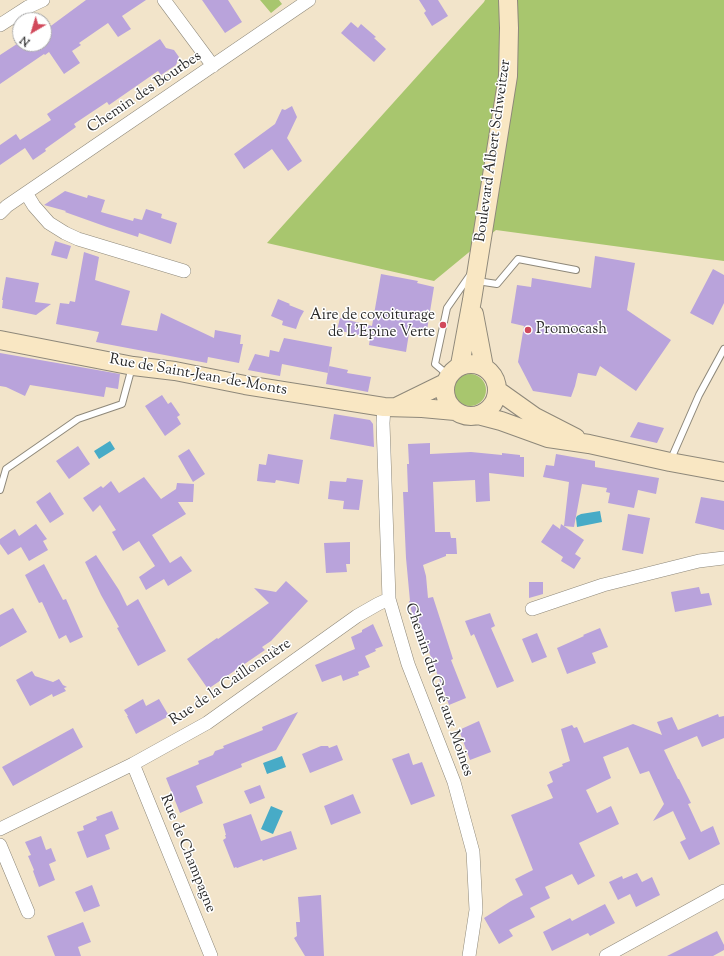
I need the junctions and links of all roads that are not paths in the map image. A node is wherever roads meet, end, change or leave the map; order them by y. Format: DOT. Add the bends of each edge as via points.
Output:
graph roads {
  1 [pos="43,0"];
  2 [pos="164,0"];
  3 [pos="309,0"];
  4 [pos="508,0"];
  5 [pos="0,25"];
  6 [pos="213,66"];
  7 [pos="26,193"];
  8 [pos="0,213"];
  9 [pos="576,270"];
  10 [pos="184,271"];
  11 [pos="476,272"];
  12 [pos="472,300"];
  13 [pos="0,340"];
  14 [pos="724,349"];
  15 [pos="133,366"];
  16 [pos="484,367"];
  17 [pos="451,374"];
  18 [pos="497,390"];
  19 [pos="390,407"];
  20 [pos="455,411"];
  21 [pos="478,415"];
  22 [pos="589,444"];
  23 [pos="670,462"];
  24 [pos="724,472"];
  25 [pos="0,490"];
  26 [pos="724,558"];
  27 [pos="389,599"];
  28 [pos="532,609"];
  29 [pos="133,764"];
  30 [pos="0,829"];
  31 [pos="0,845"];
  32 [pos="724,891"];
  33 [pos="28,912"];
  34 [pos="211,956"];
  35 [pos="469,956"];
  36 [pos="606,956"];
  1 -- 5 [label="street"];
  2 -- 6 [label="street"];
  3 -- 6 [label="street, Chemin des Bourbes"];
  4 -- 11 [label="main road, Boulevard Albert Schweitzer" via="508,76"];
  6 -- 7 [label="street, Chemin des Bourbes"];
  7 -- 8 [label="street, Chemin des Bourbes"];
  7 -- 10 [label="street" via="49,223 65,233"];
  9 -- 11 [label="lane" via="518,259 497,284"];
  11 -- 12 [label="main road, Boulevard Albert Schweitzer"];
  11 -- 17 [label="lane" via="447,308 435,364"];
  12 -- 16 [label="main road, Boulevard Albert Schweitzer"];
  12 -- 17 [label="main road, Boulevard Albert Schweitzer"];
  13 -- 15 [label="main road, Rue de Saint-Jean-de-Monts"];
  14 -- 23 [label="lane" via="699,395"];
  15 -- 19 [label="main road, Rue de Saint-Jean-de-Monts"];
  15 -- 25 [label="lane" via="122,404 78,419 6,469"];
  16 -- 17 [label="main road" via="468,363"];
  16 -- 18 [label="main road" via="494,377"];
  17 -- 19 [label="main road"];
  17 -- 20 [label="main road" via="444,390 449,405"];
  18 -- 21 [label="main road" via="492,405"];
  18 -- 22 [label="main road" via="535,417"];
  19 -- 20 [label="main road, Rue de Saint-Jean-de-Monts"];
  19 -- 27 [label="street, Chemin du Gué aux Moines" via="383,423"];
  20 -- 21 [label="main road" via="470,416"];
  21 -- 22 [label="main road" via="548,438"];
  22 -- 23 [label="main road"];
  23 -- 24 [label="main road"];
  26 -- 28 [label="street" via="699,561 603,585"];
  27 -- 29 [label="street, Rue de la Caillonnière" via="357,616 207,723"];
  27 -- 35 [label="street, Chemin du Gué aux Moines" via="408,664 454,782 473,852 476,910"];
  29 -- 30 [label="street, Rue de la Caillonnière"];
  29 -- 34 [label="street, Rue de Champagne"];
  31 -- 33 [label="street"];
  32 -- 36 [label="street"];
}
